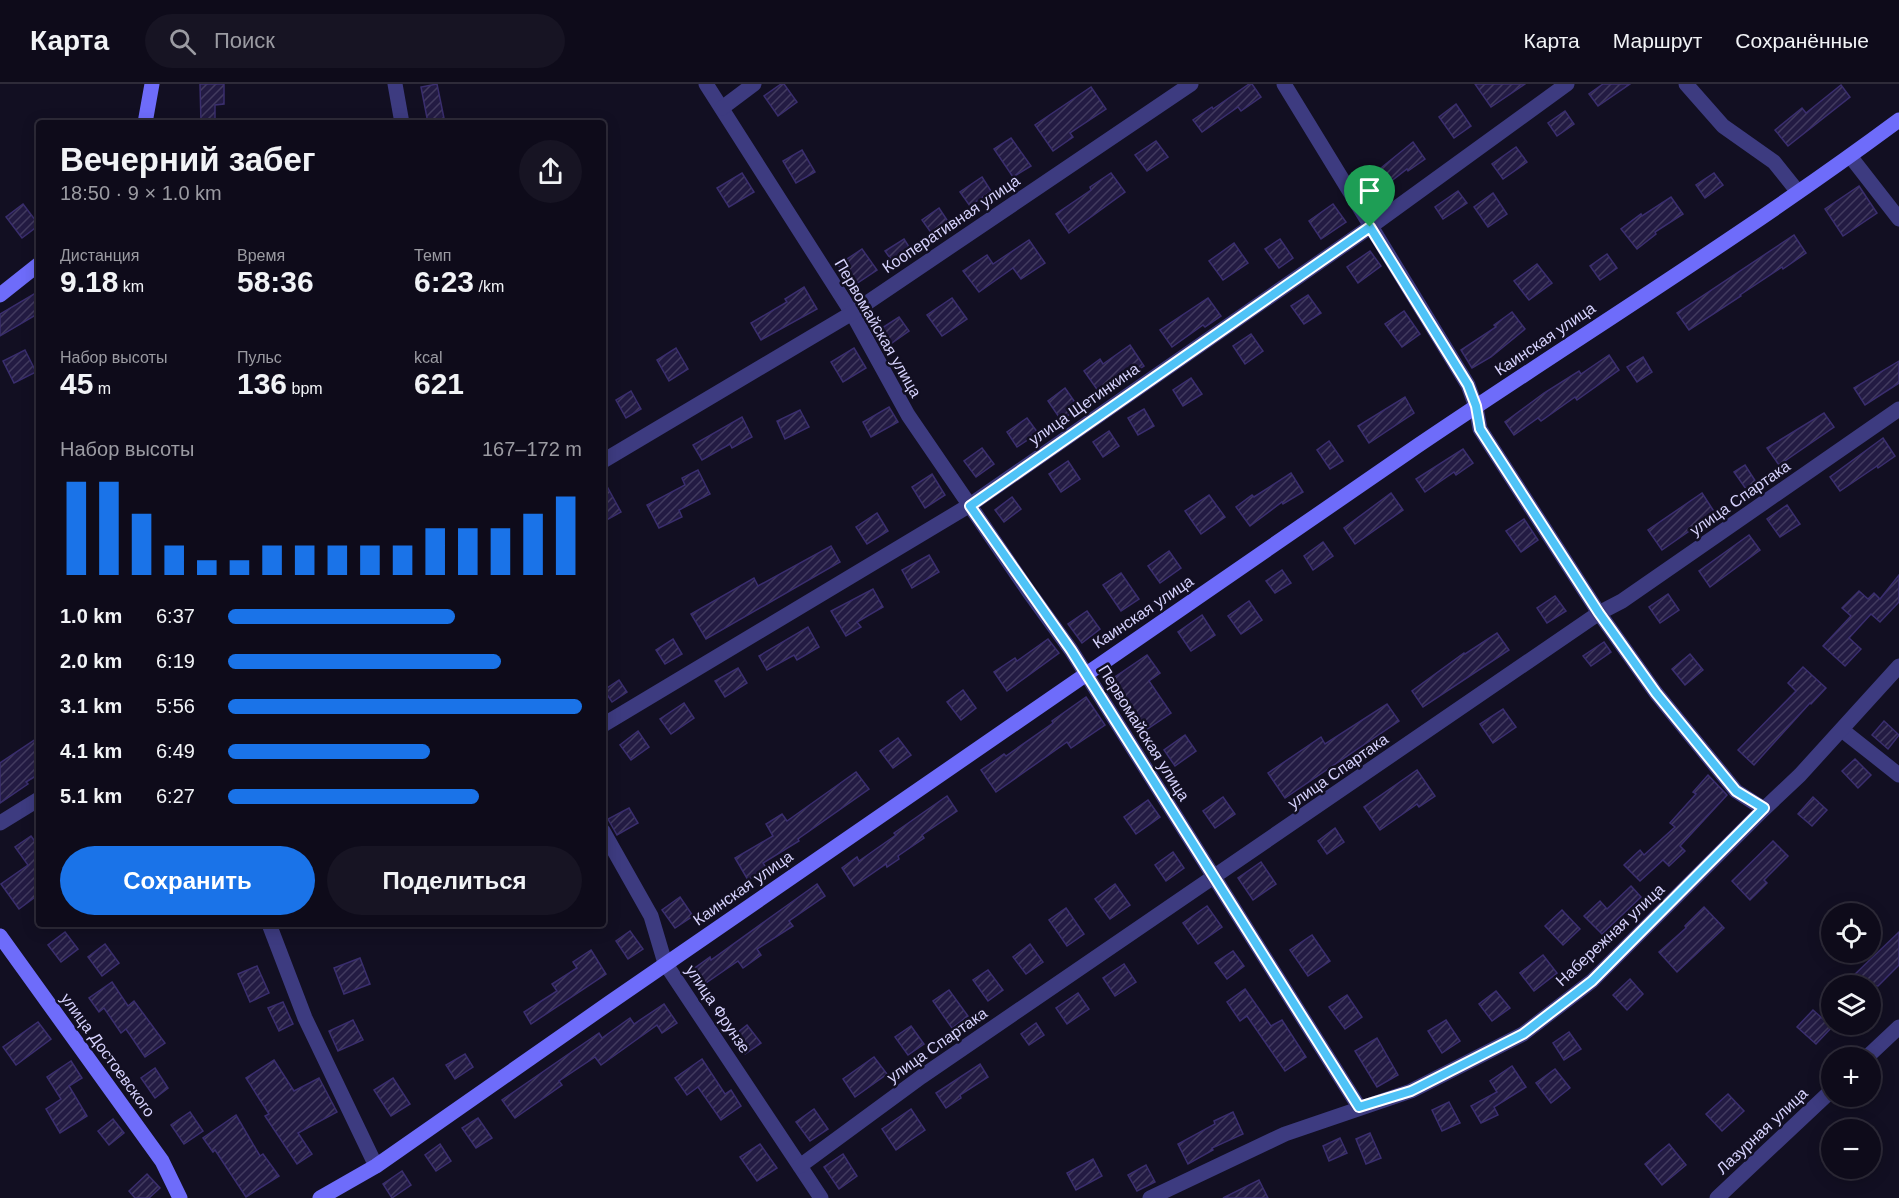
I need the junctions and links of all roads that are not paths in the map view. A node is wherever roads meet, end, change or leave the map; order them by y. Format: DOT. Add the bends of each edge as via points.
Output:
graph roads {
  1 [pos="152,84"];
  2 [pos="395,84"];
  3 [pos="706,84"];
  4 [pos="754,84"];
  5 [pos="1284,84"];
  6 [pos="1567,84"];
  7 [pos="1686,84"];
  8 [pos="1188,85"];
  9 [pos="722,108"];
  10 [pos="146,120"];
  11 [pos="401,120"];
  12 [pos="1899,120"];
  13 [pos="1850,156"];
  14 [pos="1798,192"];
  15 [pos="1899,219"];
  16 [pos="1370,227"];
  17 [pos="36,266"];
  18 [pos="0,295"];
  19 [pos="852,313"];
  20 [pos="1476,406"];
  21 [pos="1899,409"];
  22 [pos="606,459"];
  23 [pos="970,506"];
  24 [pos="1599,613"];
  25 [pos="1899,666"];
  26 [pos="1086,673"];
  27 [pos="606,723"];
  28 [pos="1842,730"];
  29 [pos="1899,775"];
  30 [pos="36,801"];
  31 [pos="1764,808"];
  32 [pos="0,823"];
  33 [pos="606,836"];
  34 [pos="1214,878"];
  35 [pos="270,927"];
  36 [pos="0,936"];
  37 [pos="665,963"];
  38 [pos="1899,1027"];
  39 [pos="1878,1047"];
  40 [pos="1821,1100"];
  41 [pos="1359,1107"];
  42 [pos="376,1166"];
  43 [pos="800,1166"];
  44 [pos="180,1198"];
  45 [pos="320,1198"];
  46 [pos="821,1198"];
  47 [pos="1150,1198"];
  48 [pos="1718,1198"];
  1 -- 10 [label="main road"];
  2 -- 11 [label="street"];
  3 -- 9 [label="street, Первомайская улица"];
  4 -- 9 [label="street"];
  5 -- 16 [label="street"];
  6 -- 16 [label="street, улица Щетинкина"];
  7 -- 14 [label="street" via="1723,126 1773,162"];
  8 -- 19 [label="street, Кооперативная улица"];
  9 -- 19 [label="street, Первомайская улица"];
  12 -- 13 [label="main road, Каинская улица"];
  13 -- 14 [label="main road, Каинская улица"];
  13 -- 15 [label="street"];
  14 -- 20 [label="main road, Каинская улица"];
  16 -- 20 [label="street" via="1468,385"];
  16 -- 23 [label="street, улица Щетинкина"];
  17 -- 18 [label="main road"];
  19 -- 22 [label="street, Кооперативная улица"];
  19 -- 23 [label="street, Первомайская улица" via="908,415"];
  20 -- 24 [label="street" via="1480,429"];
  20 -- 26 [label="main road, Каинская улица"];
  21 -- 24 [label="street, улица Спартака" via="1622,601"];
  23 -- 26 [label="street, Первомайская улица"];
  23 -- 27 [label="street, улица Щетинкина"];
  24 -- 31 [label="street" via="1656,693 1736,791"];
  24 -- 34 [label="street, улица Спартака"];
  25 -- 28 [label="street, Набережная улица"];
  26 -- 34 [label="street, Первомайская улица"];
  26 -- 37 [label="main road, Каинская улица"];
  28 -- 29 [label="street"];
  28 -- 31 [label="street, Набережная улица"];
  30 -- 32 [label="street"];
  31 -- 41 [label="street, Набережная улица" via="1592,981 1523,1034 1411,1091"];
  33 -- 37 [label="street, улица Фрунзе" via="651,916"];
  34 -- 41 [label="street, Первомайская улица"];
  34 -- 43 [label="street, улица Спартака" via="921,1077"];
  35 -- 42 [label="street" via="305,1018"];
  36 -- 44 [label="main road, улица Достоевского" via="162,1161"];
  37 -- 42 [label="main road, Каинская улица"];
  37 -- 43 [label="street, улица Фрунзе"];
  38 -- 39 [label="street"];
  40 -- 48 [label="street, Лазурная улица"];
  41 -- 47 [label="street, Набережная улица" via="1285,1134"];
  42 -- 45 [label="main road, Каинская улица"];
  43 -- 46 [label="street, улица Фрунзе"];
}
